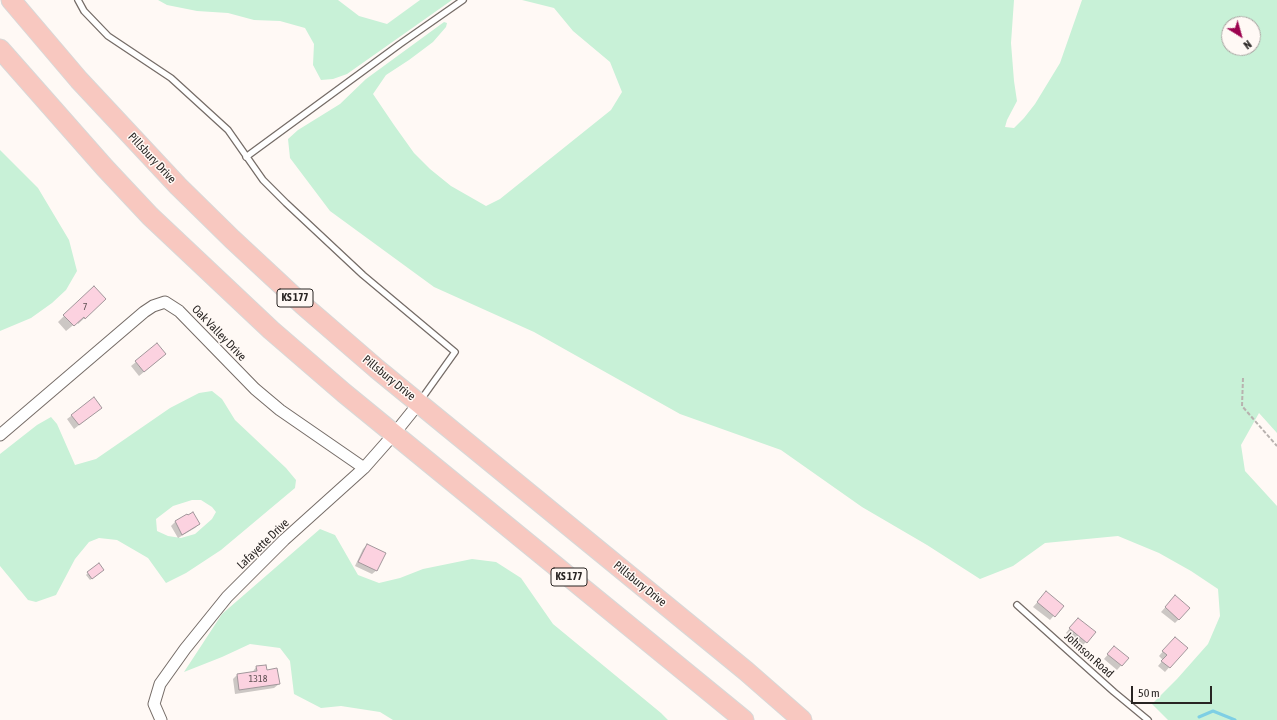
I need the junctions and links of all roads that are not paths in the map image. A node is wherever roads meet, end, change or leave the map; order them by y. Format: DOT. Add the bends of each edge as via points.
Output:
graph roads {
  1 [pos="11,0"];
  2 [pos="78,0"];
  3 [pos="463,0"];
  4 [pos="0,49"];
  5 [pos="246,157"];
  6 [pos="419,402"];
  7 [pos="394,434"];
  8 [pos="0,436"];
  9 [pos="364,468"];
  10 [pos="1018,605"];
  11 [pos="161,720"];
  12 [pos="744,720"];
  13 [pos="802,720"];
  14 [pos="1148,720"];
  1 -- 6 [label="highway, Pillsbury Drive / KS 177" via="74,74 226,234 303,305"];
  2 -- 5 [label="lane" via="84,11 108,36 172,78 228,130"];
  3 -- 5 [label="lane"];
  4 -- 7 [label="highway, KS 177" via="155,221 271,330"];
  5 -- 6 [label="lane" via="263,180 291,208 363,275 455,352"];
  6 -- 7 [label="street, Lafayette Drive"];
  6 -- 13 [label="highway, Pillsbury Drive / KS 177"];
  7 -- 9 [label="street, Lafayette Drive"];
  7 -- 12 [label="highway, KS 177"];
  8 -- 9 [label="street, Oak Valley Drive" via="144,312 165,302 180,311 255,389 280,410"];
  9 -- 11 [label="street, Lafayette Drive" via="284,540 232,592 189,643 160,684 154,704"];
  10 -- 14 [label="lane, Johnson Road"];
}
